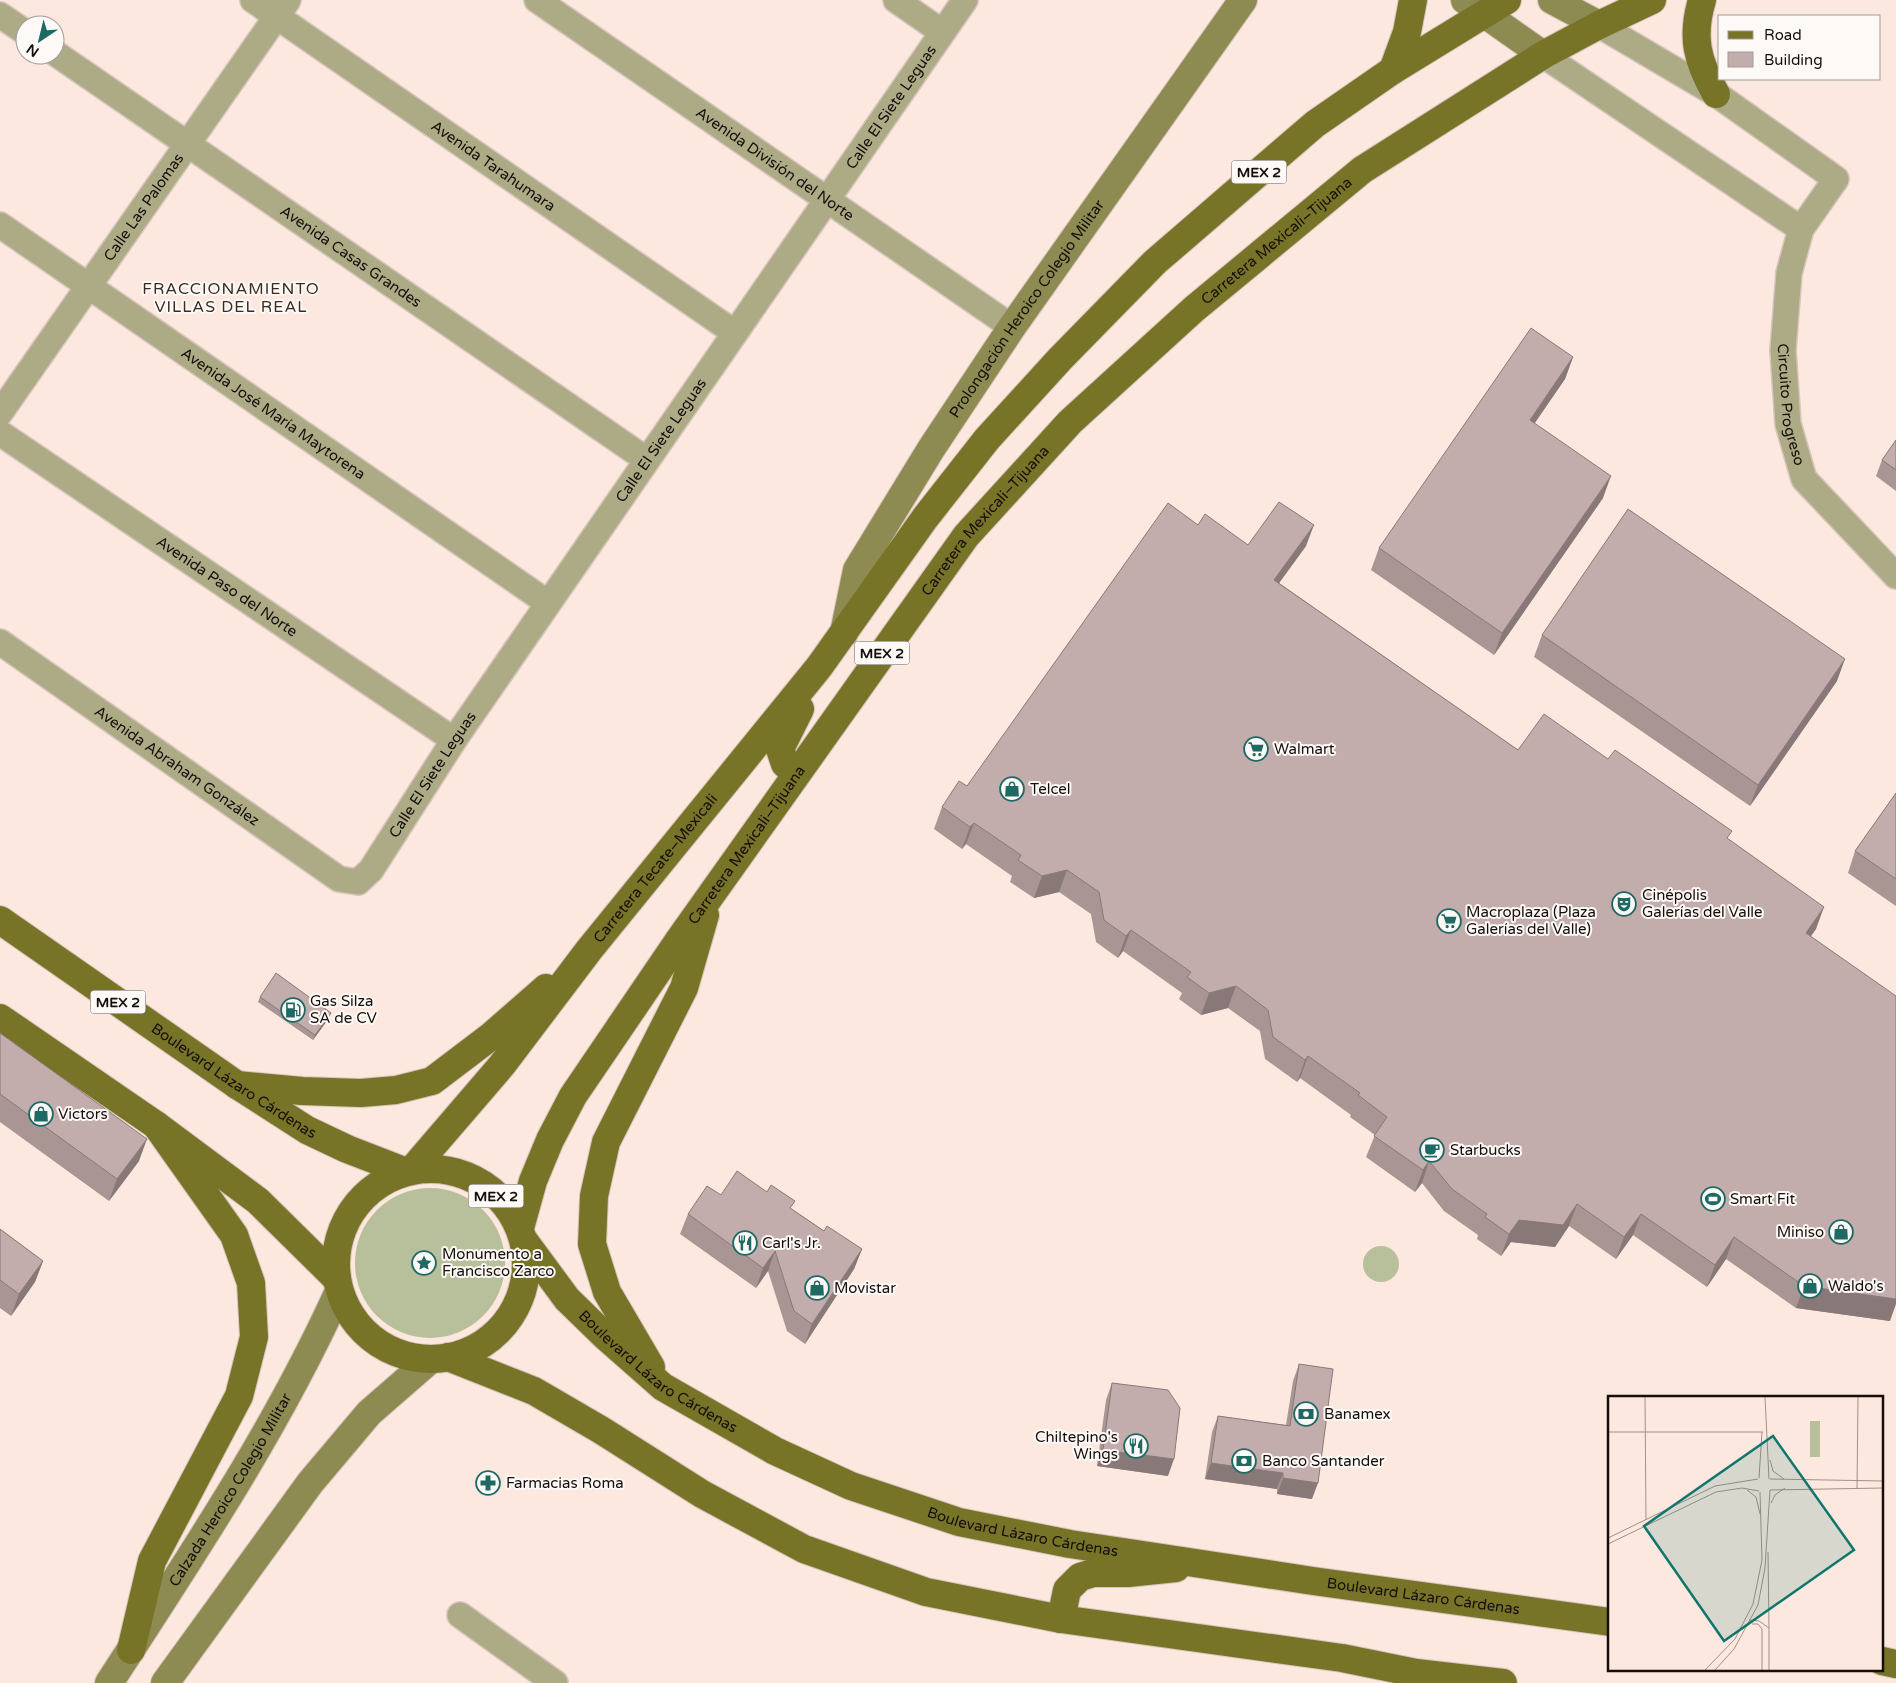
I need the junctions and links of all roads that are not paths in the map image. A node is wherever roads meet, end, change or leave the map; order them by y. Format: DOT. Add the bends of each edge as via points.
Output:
graph roads {
  1 [pos="253,0"];
  2 [pos="537,0"];
  3 [pos="896,0"];
  4 [pos="965,0"];
  5 [pos="1243,0"];
  6 [pos="1414,0"];
  7 [pos="1507,0"];
  8 [pos="1552,0"];
  9 [pos="1652,0"];
  10 [pos="1702,0"];
  11 [pos="1474,7"];
  12 [pos="282,8"];
  13 [pos="0,15"];
  14 [pos="15,25"];
  15 [pos="1599,25"];
  16 [pos="942,32"];
  17 [pos="1543,55"];
  18 [pos="65,60"];
  19 [pos="1393,70"];
  20 [pos="1716,94"];
  21 [pos="188,144"];
  22 [pos="827,199"];
  23 [pos="0,225"];
  24 [pos="1801,229"];
  25 [pos="89,286"];
  26 [pos="1012,327"];
  27 [pos="735,333"];
  28 [pos="0,413"];
  29 [pos="0,432"];
  30 [pos="647,460"];
  31 [pos="1896,576"];
  32 [pos="548,603"];
  33 [pos="844,633"];
  34 [pos="0,642"];
  35 [pos="819,667"];
  36 [pos="454,740"];
  37 [pos="796,772"];
  38 [pos="358,882"];
  39 [pos="711,896"];
  40 [pos="0,920"];
  41 [pos="590,950"];
  42 [pos="0,1018"];
  43 [pos="237,1085"];
  44 [pos="156,1125"];
  45 [pos="408,1171"];
  46 [pos="522,1235"];
  47 [pos="338,1285"];
  48 [pos="440,1358"];
  49 [pos="663,1387"];
  50 [pos="1193,1561"];
  51 [pos="460,1615"];
  52 [pos="1061,1619"];
  53 [pos="1608,1622"];
  54 [pos="131,1650"];
  55 [pos="1896,1675"];
  56 [pos="109,1683"];
  57 [pos="165,1683"];
  58 [pos="555,1683"];
  59 [pos="1503,1683"];
  60 [pos="1892,1683"];
  1 -- 12 [label="street, Avenida Tarahumara"];
  2 -- 22 [label="street, Avenida División del Norte"];
  3 -- 16 [label="street"];
  4 -- 16 [label="street, Calle El Siete Leguas"];
  5 -- 26 [label="main road, Prolongación Heroico Colegio Militar"];
  6 -- 19 [label="main road"];
  7 -- 11 [label="main road, MEX 2"];
  8 -- 15 [label="main road"];
  9 -- 15 [label="main road, Carretera Mexicali–Tijuana / MEX 2"];
  10 -- 20 [label="main road" via="1696,44 1703,70"];
  11 -- 17 [label="main road"];
  11 -- 19 [label="main road, MEX 2"];
  12 -- 21 [label="street, Calle Las Palomas"];
  12 -- 27 [label="street, Avenida Tarahumara"];
  13 -- 14 [label="street"];
  15 -- 17 [label="main road, Carretera Mexicali–Tijuana / MEX 2"];
  15 -- 20 [label="street, Circuito Progreso"];
  16 -- 22 [label="street, Calle El Siete Leguas"];
  17 -- 24 [label="street"];
  17 -- 37 [label="main road, Carretera Mexicali–Tijuana / MEX 2" via="1362,170 1194,309 1070,422 966,536"];
  18 -- 21 [label="street, Avenida Casas Grandes"];
  19 -- 33 [label="main road, MEX 2" via="1315,124 1155,262 1060,359 987,439 925,518"];
  20 -- 24 [label="street, Circuito Progreso" via="1836,179"];
  21 -- 25 [label="street, Calle Las Palomas"];
  21 -- 30 [label="street, Avenida Casas Grandes"];
  22 -- 26 [label="street, Avenida División del Norte"];
  22 -- 27 [label="street, Calle El Siete Leguas"];
  23 -- 25 [label="street, Avenida José María Maytorena"];
  24 -- 31 [label="street, Circuito Progreso" via="1789,273 1783,350 1788,424 1804,479"];
  25 -- 28 [label="street, Calle Las Palomas"];
  25 -- 32 [label="street, Avenida José María Maytorena"];
  26 -- 33 [label="main road, Prolongación Heroico Colegio Militar" via="931,449 857,570"];
  27 -- 30 [label="street, Calle El Siete Leguas"];
  29 -- 36 [label="street, Avenida Paso del Norte"];
  30 -- 32 [label="street, Calle El Siete Leguas"];
  32 -- 36 [label="street, Calle El Siete Leguas"];
  33 -- 35 [label="main road, MEX 2"];
  34 -- 38 [label="street, Avenida Abraham González" via="339,879"];
  35 -- 37 [label="main road" via="780,749 786,764"];
  35 -- 41 [label="main road, Carretera Tecate–Mexicali / MEX 2"];
  36 -- 38 [label="street, Calle El Siete Leguas" via="371,870"];
  37 -- 39 [label="main road, Carretera Mexicali–Tijuana / MEX 2"];
  39 -- 46 [label="main road, Carretera Mexicali–Tijuana / MEX 2" via="573,1096 533,1181"];
  39 -- 49 [label="main road" via="684,988 606,1142 594,1196 592,1244 607,1292"];
  40 -- 43 [label="main road, Boulevard Lázaro Cárdenas / MEX 2"];
  41 -- 43 [label="main road, MEX 2" via="490,1037 432,1081 396,1090 361,1093"];
  41 -- 45 [label="main road" via="502,1065"];
  42 -- 44 [label="main road, MEX 2"];
  43 -- 45 [label="main road, Boulevard Lázaro Cárdenas" via="307,1130 347,1149"];
  44 -- 47 [label="main road, MEX 2" via="258,1201"];
  44 -- 54 [label="main road" via="234,1234 251,1283 254,1337 239,1396 152,1561"];
  45 -- 46 [label="main road, MEX 2" via="437,1169 463,1174 486,1186 506,1205"];
  45 -- 47 [label="main road, MEX 2" via="374,1187 355,1205 342,1227 338,1244"];
  46 -- 48 [label="main road, MEX 2" via="524,1283 517,1305 505,1324 470,1351"];
  46 -- 49 [label="main road, Boulevard Lázaro Cárdenas" via="567,1299"];
  47 -- 48 [label="main road, MEX 2" via="350,1313 378,1342 407,1356"];
  47 -- 54 [label="main road, Calzada Heroico Colegio Militar" via="310,1354 265,1436 218,1516"];
  48 -- 52 [label="main road" via="534,1391 702,1494 804,1549 926,1592"];
  48 -- 57 [label="main road" via="369,1413 310,1483"];
  49 -- 50 [label="main road, Boulevard Lázaro Cárdenas" via="775,1451 851,1486 959,1522 1070,1544"];
  50 -- 52 [label="main road" via="1177,1568 1156,1571 1093,1573 1080,1577 1066,1590"];
  50 -- 53 [label="main road, Boulevard Lázaro Cárdenas"];
  51 -- 58 [label="street"];
  52 -- 59 [label="main road" via="1342,1658 1416,1673"];
  54 -- 56 [label="main road, Calzada Heroico Colegio Militar"];
  55 -- 60 [label="main road"];
}
